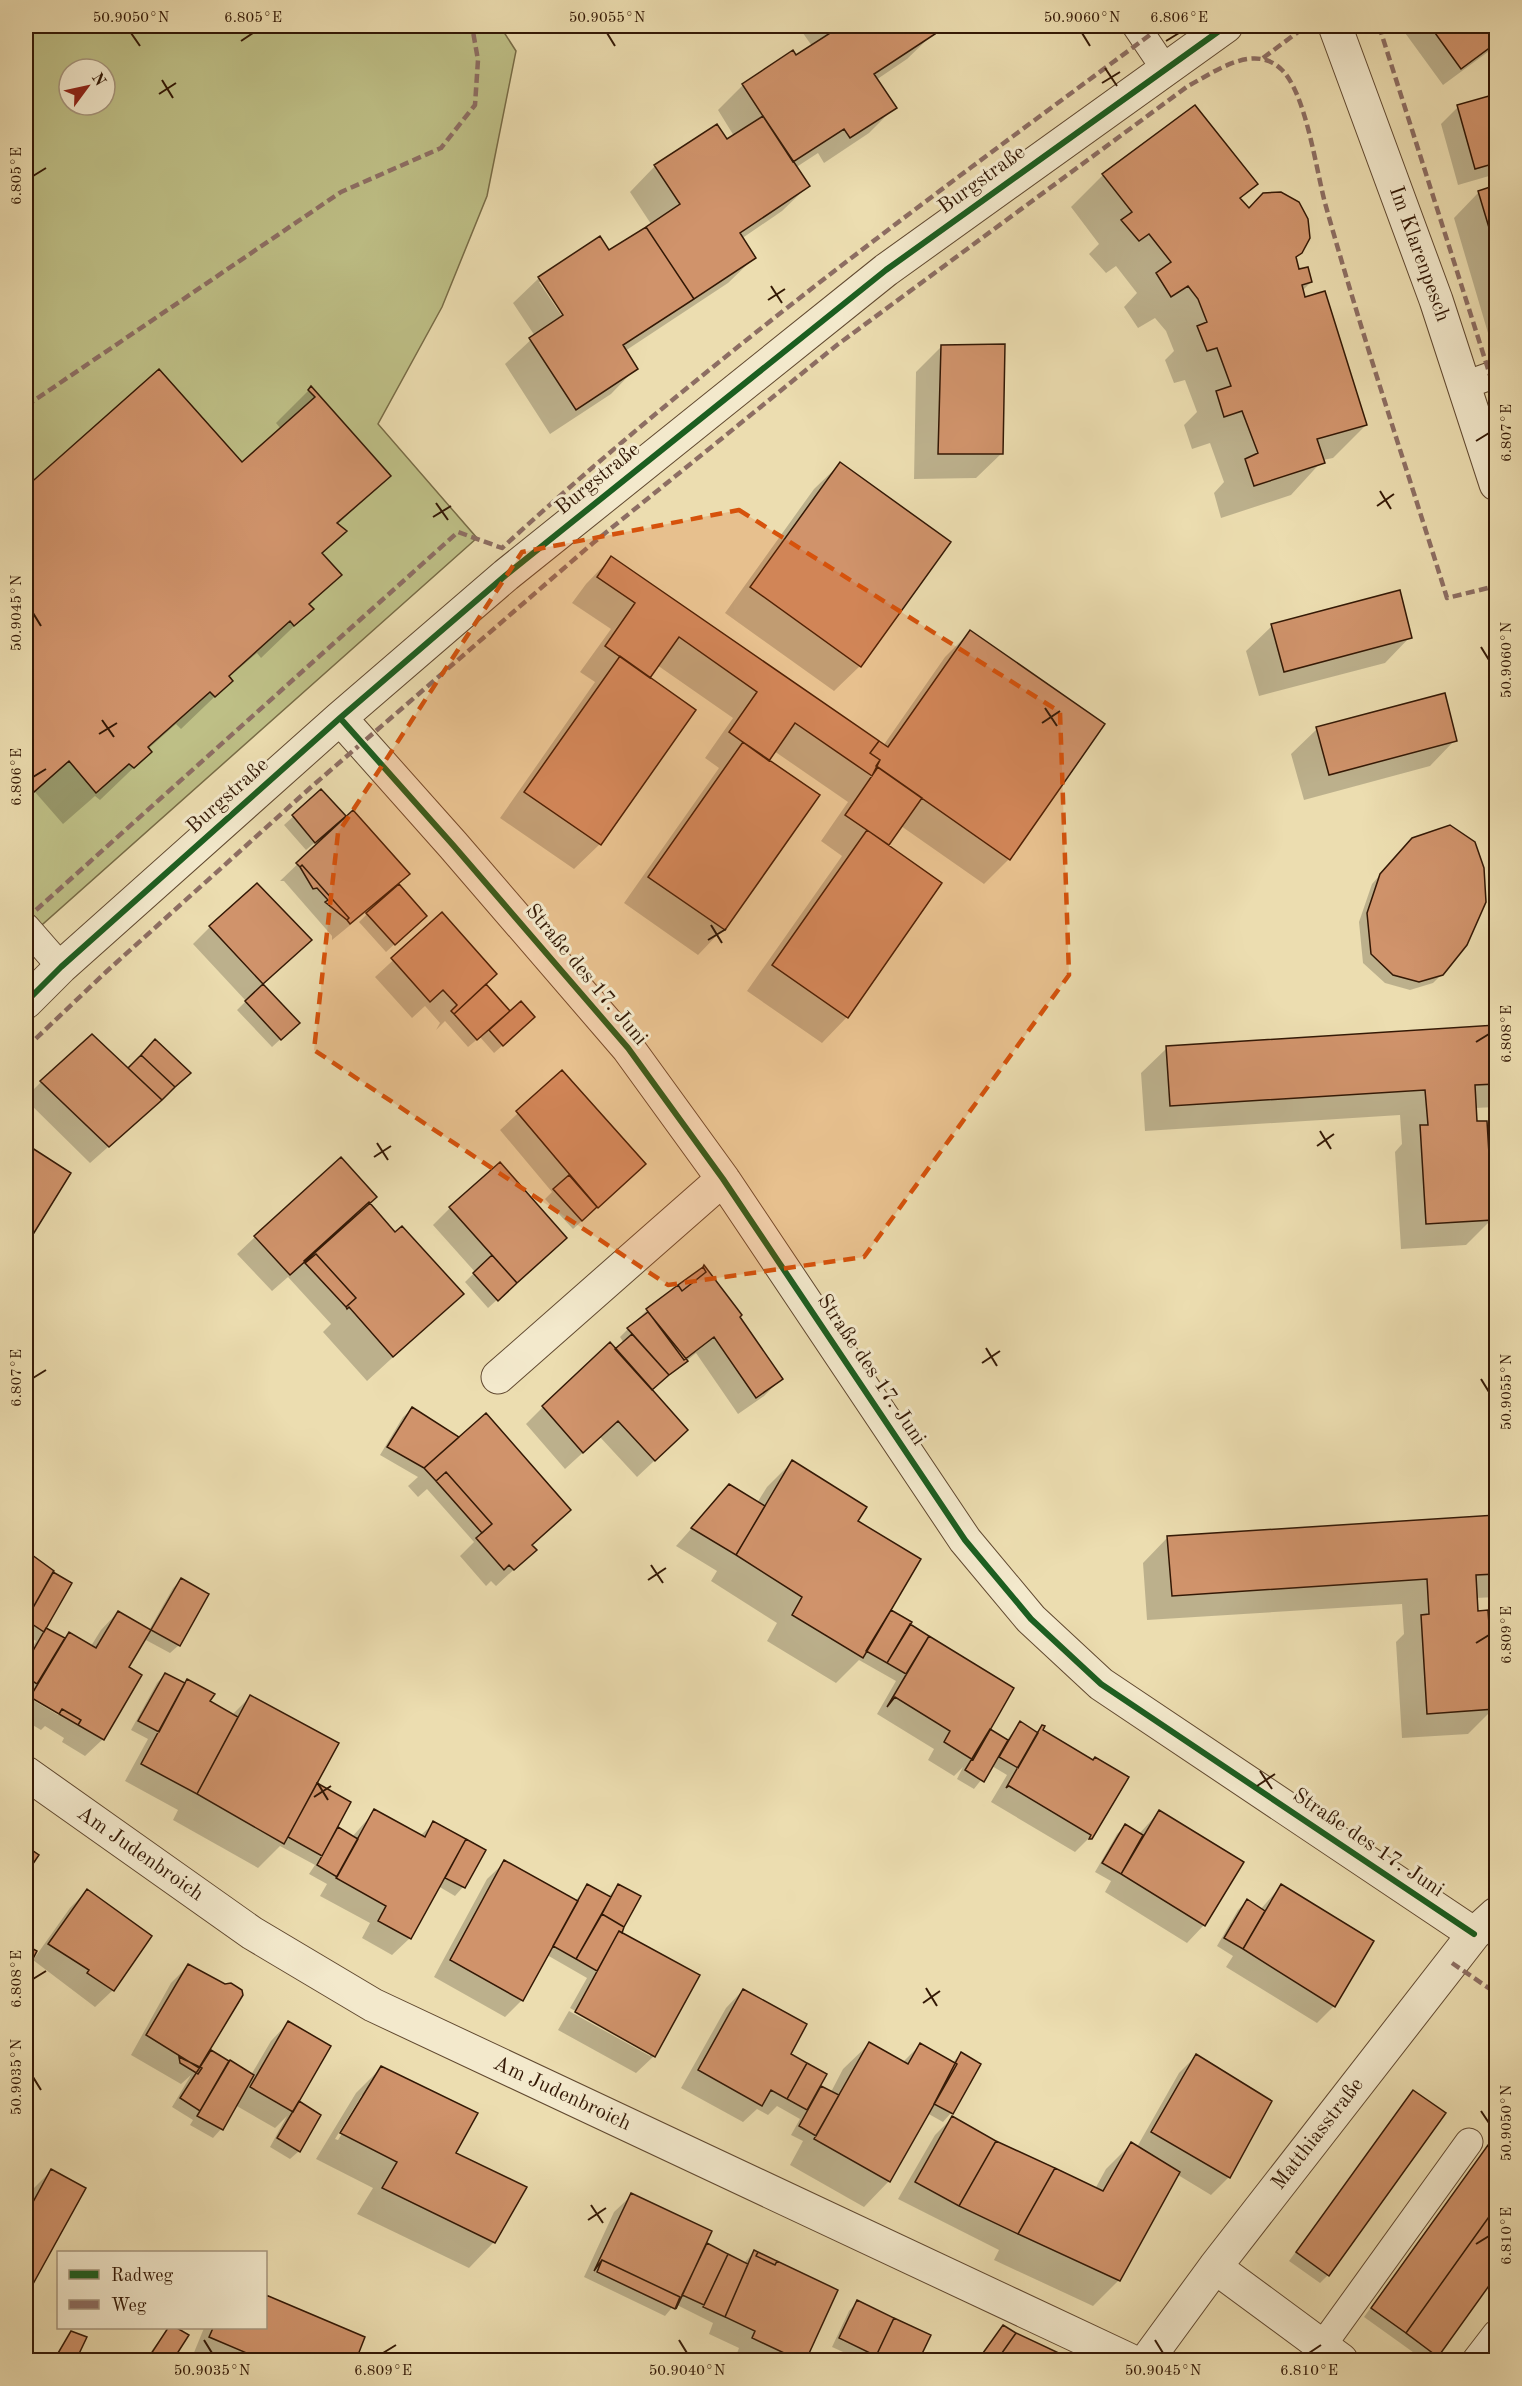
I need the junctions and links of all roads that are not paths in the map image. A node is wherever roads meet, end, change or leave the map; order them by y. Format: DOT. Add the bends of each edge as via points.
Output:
graph roads {
  1 [pos="1136,26"];
  2 [pos="1226,26"];
  3 [pos="1335,26"];
  4 [pos="1165,69"];
  5 [pos="1497,374"];
  6 [pos="1465,385"];
  7 [pos="1497,484"];
  8 [pos="340,718"];
  9 [pos="26,927"];
  10 [pos="61,967"];
  11 [pos="26,1002"];
  12 [pos="723,1179"];
  13 [pos="498,1377"];
  14 [pos="26,1773"];
  15 [pos="1485,1924"];
  16 [pos="1469,2142"];
  17 [pos="1215,2268"];
  18 [pos="1497,2334"];
  19 [pos="1331,2353"];
  20 [pos="1129,2361"];
  21 [pos="1147,2361"];
  22 [pos="1476,2361"];
  1 -- 4 [label="lane"];
  2 -- 4 [label="street, Burgstraße"];
  3 -- 6 [label="street, Im Klarenpesch"];
  4 -- 8 [label="street, Burgstraße" via="886,270 506,575"];
  5 -- 6 [label="lane"];
  6 -- 7 [label="street, Im Klarenpesch"];
  8 -- 10 [label="street, Burgstraße"];
  8 -- 12 [label="street, Straße des 17. Juni" via="628,1048"];
  9 -- 10 [label="lane"];
  10 -- 11 [label="street, Burgstraße"];
  12 -- 13 [label="street"];
  12 -- 15 [label="street, Straße des 17. Juni" via="965,1540 1030,1620 1101,1684"];
  14 -- 20 [label="street, Am Judenbroich" via="252,1933 373,2005"];
  15 -- 17 [label="street, Matthiasstraße"];
  16 -- 19 [label="lane"];
  17 -- 19 [label="street"];
  17 -- 21 [label="street, Matthiasstraße"];
  18 -- 22 [label="lane"];
}
